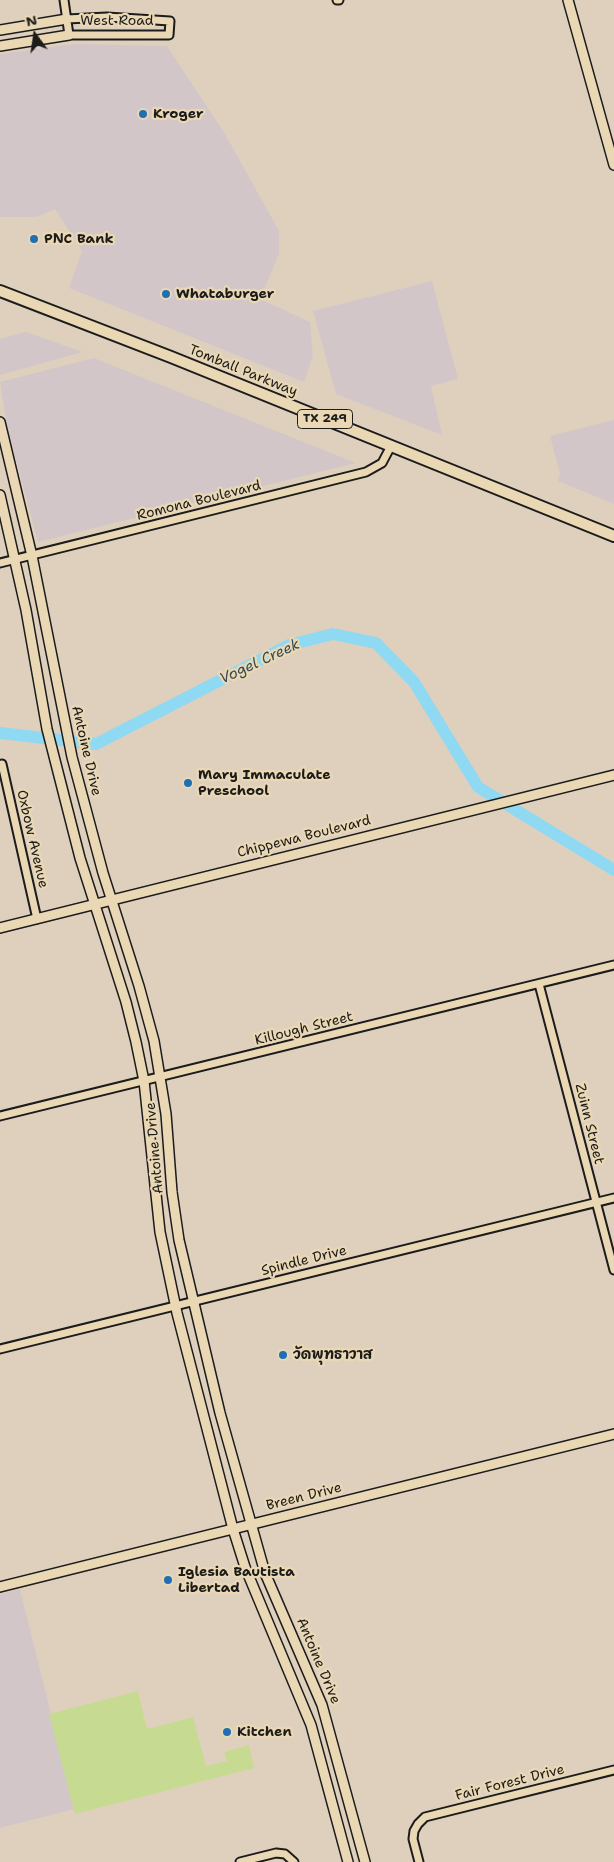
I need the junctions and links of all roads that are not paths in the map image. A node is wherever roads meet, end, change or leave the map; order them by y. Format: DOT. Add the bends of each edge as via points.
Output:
graph roads {
  1 [pos="64,0"];
  2 [pos="568,0"];
  3 [pos="67,19"];
  4 [pos="0,30"];
  5 [pos="69,35"];
  6 [pos="0,46"];
  7 [pos="614,165"];
  8 [pos="0,291"];
  9 [pos="0,424"];
  10 [pos="391,446"];
  11 [pos="0,495"];
  12 [pos="614,536"];
  13 [pos="32,556"];
  14 [pos="15,560"];
  15 [pos="0,563"];
  16 [pos="52,657"];
  17 [pos="34,660"];
  18 [pos="2,764"];
  19 [pos="614,775"];
  20 [pos="84,804"];
  21 [pos="68,808"];
  22 [pos="111,901"];
  23 [pos="95,904"];
  24 [pos="37,919"];
  25 [pos="0,928"];
  26 [pos="614,965"];
  27 [pos="540,984"];
  28 [pos="162,1077"];
  29 [pos="144,1081"];
  30 [pos="0,1116"];
  31 [pos="172,1192"];
  32 [pos="155,1194"];
  33 [pos="614,1198"];
  34 [pos="596,1202"];
  35 [pos="614,1270"];
  36 [pos="192,1302"];
  37 [pos="176,1306"];
  38 [pos="0,1349"];
  39 [pos="220,1413"];
  40 [pos="204,1416"];
  41 [pos="614,1434"];
  42 [pos="251,1524"];
  43 [pos="233,1529"];
  44 [pos="0,1587"];
  45 [pos="296,1641"];
  46 [pos="281,1648"];
  47 [pos="614,1770"];
  48 [pos="240,1862"];
  49 [pos="294,1862"];
  50 [pos="348,1862"];
  51 [pos="365,1862"];
  52 [pos="419,1862"];
  1 -- 3 [label="street"];
  2 -- 7 [label="main road"];
  3 -- 4 [label="main road, West Road"];
  3 -- 5 [label="street"];
  3 -- 5 [label="street, West Road" via="170,21 169,35"];
  5 -- 6 [label="main road, West Road"];
  8 -- 10 [label="main road, Tomball Parkway / TX 249" via="171,356"];
  9 -- 13 [label="main road, Antoine Drive"];
  10 -- 12 [label="main road, Tomball Parkway / TX 249"];
  10 -- 13 [label="street, Romona Boulevard" via="382,463 366,472"];
  11 -- 14 [label="main road, Antoine Drive"];
  13 -- 14 [label="street, Romona Boulevard"];
  13 -- 16 [label="main road, Antoine Drive"];
  14 -- 15 [label="street, Romona Boulevard"];
  14 -- 17 [label="main road, Antoine Drive"];
  16 -- 17 [label="main road"];
  16 -- 20 [label="main road, Antoine Drive"];
  17 -- 21 [label="main road, Antoine Drive" via="47,729"];
  18 -- 24 [label="street, Oxbow Avenue"];
  19 -- 22 [label="main road, Chippewa Boulevard"];
  20 -- 21 [label="main road"];
  20 -- 22 [label="main road, Antoine Drive"];
  21 -- 23 [label="main road, Antoine Drive"];
  22 -- 23 [label="main road, Chippewa Boulevard"];
  22 -- 28 [label="main road, Antoine Drive" via="139,986"];
  23 -- 24 [label="main road, Chippewa Boulevard"];
  23 -- 29 [label="main road, Antoine Drive" via="126,1002"];
  24 -- 25 [label="main road, Chippewa Boulevard"];
  26 -- 27 [label="street, Killough Street"];
  27 -- 28 [label="street, Killough Street"];
  27 -- 34 [label="street, Zuinn Street"];
  28 -- 29 [label="street, Killough Street"];
  28 -- 31 [label="main road, Antoine Drive"];
  29 -- 30 [label="street, Killough Street"];
  29 -- 32 [label="main road, Antoine Drive"];
  31 -- 32 [label="main road"];
  31 -- 36 [label="main road, Antoine Drive"];
  32 -- 37 [label="main road, Antoine Drive"];
  33 -- 34 [label="street, Spindle Drive"];
  34 -- 35 [label="street, Zuinn Street"];
  34 -- 36 [label="street, Spindle Drive"];
  36 -- 37 [label="street, Spindle Drive"];
  36 -- 39 [label="main road, Antoine Drive"];
  37 -- 38 [label="street, Spindle Drive"];
  37 -- 40 [label="main road, Antoine Drive"];
  39 -- 40 [label="main road"];
  39 -- 42 [label="main road, Antoine Drive"];
  40 -- 43 [label="main road, Antoine Drive"];
  41 -- 42 [label="main road, Breen Drive"];
  42 -- 43 [label="main road, Breen Drive"];
  42 -- 45 [label="main road, Antoine Drive" via="265,1573"];
  43 -- 44 [label="main road, Breen Drive"];
  43 -- 46 [label="main road, Antoine Drive" via="245,1567"];
  45 -- 46 [label="main road"];
  45 -- 51 [label="main road, Antoine Drive" via="322,1705"];
  46 -- 50 [label="main road, Antoine Drive" via="300,1693"];
  47 -- 52 [label="street, Fair Forest Drive" via="426,1817 416,1826 413,1839"];
  48 -- 49 [label="street" via="276,1853 284,1854"];
}
